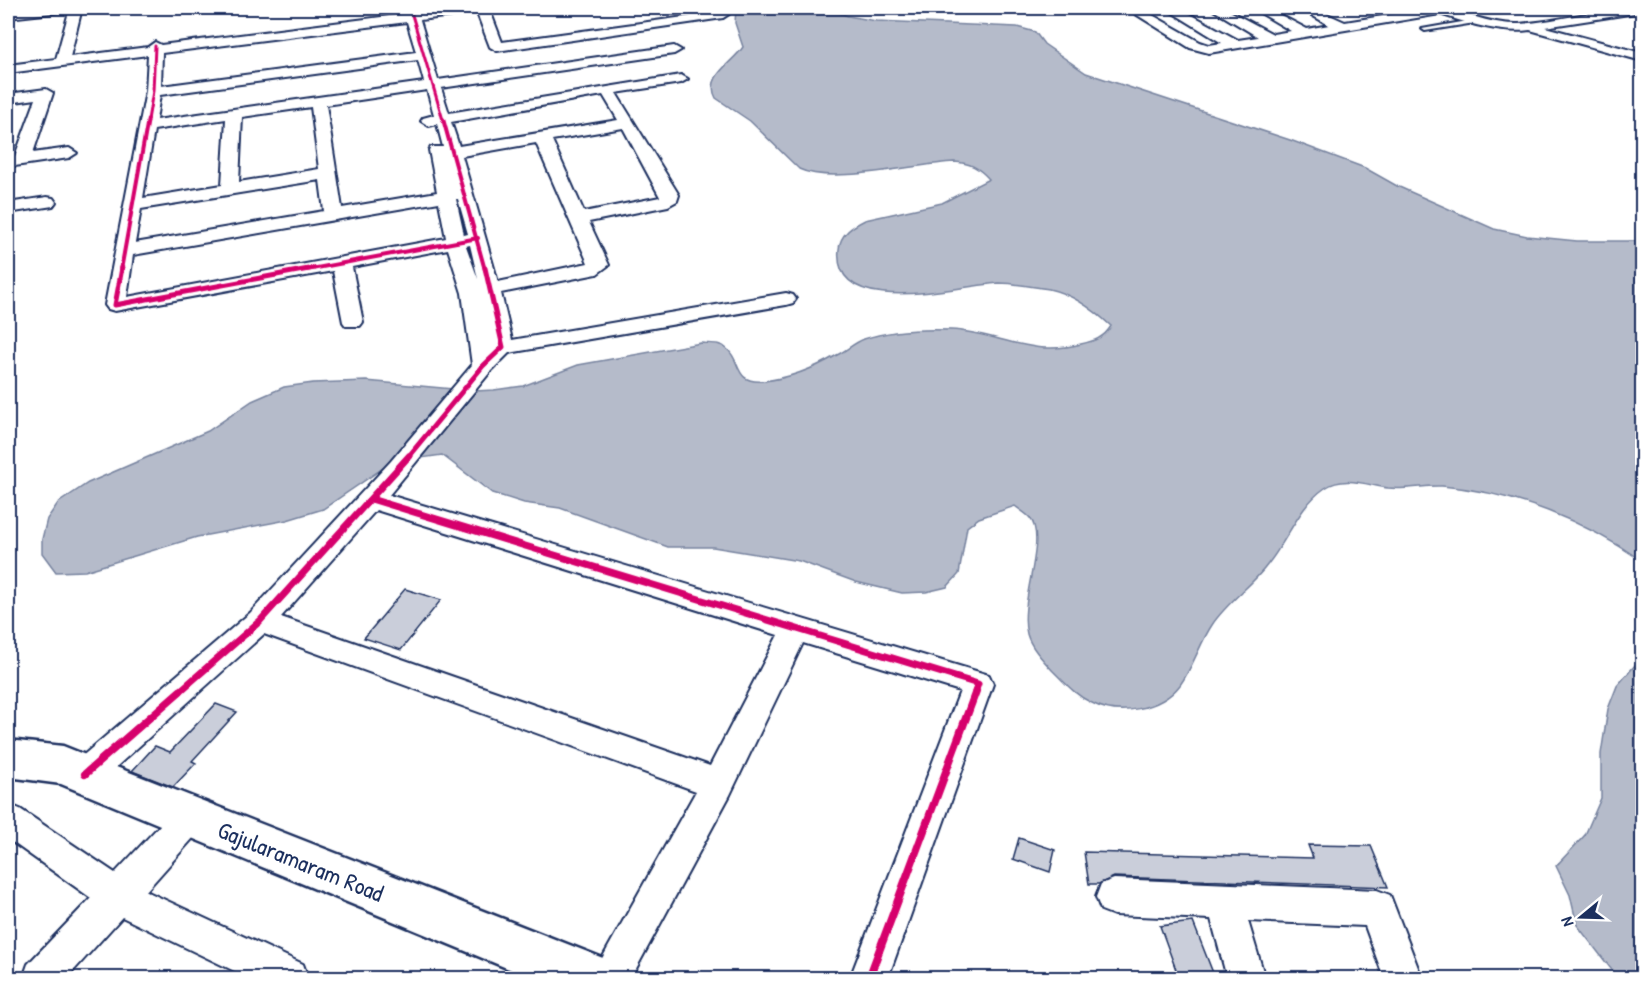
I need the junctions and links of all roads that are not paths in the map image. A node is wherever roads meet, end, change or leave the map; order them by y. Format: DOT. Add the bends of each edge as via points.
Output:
graph roads {
  1 [pos="62,8"];
  2 [pos="76,8"];
  3 [pos="449,8"];
  4 [pos="483,8"];
  5 [pos="1132,8"];
  6 [pos="1171,8"];
  7 [pos="1215,8"];
  8 [pos="1258,8"];
  9 [pos="1305,8"];
  10 [pos="1397,8"];
  11 [pos="1463,8"];
  12 [pos="1642,8"];
  13 [pos="1446,9"];
  14 [pos="1359,11"];
  15 [pos="404,13"];
  16 [pos="8,14"];
  17 [pos="723,14"];
  18 [pos="1412,15"];
  19 [pos="1376,19"];
  20 [pos="1479,21"];
  21 [pos="1340,25"];
  22 [pos="1528,27"];
  23 [pos="1425,29"];
  24 [pos="1303,32"];
  25 [pos="573,36"];
  26 [pos="1272,39"];
  27 [pos="1622,39"];
  28 [pos="1591,44"];
  29 [pos="1238,46"];
  30 [pos="155,48"];
  31 [pos="674,50"];
  32 [pos="418,56"];
  33 [pos="1642,57"];
  34 [pos="61,60"];
  35 [pos="589,62"];
  36 [pos="8,67"];
  37 [pos="681,79"];
  38 [pos="428,85"];
  39 [pos="607,90"];
  40 [pos="153,91"];
  41 [pos="8,98"];
  42 [pos="318,101"];
  43 [pos="234,114"];
  44 [pos="436,119"];
  45 [pos="628,123"];
  46 [pos="147,126"];
  47 [pos="542,137"];
  48 [pos="69,153"];
  49 [pos="445,153"];
  50 [pos="15,161"];
  51 [pos="329,173"];
  52 [pos="230,189"];
  53 [pos="464,193"];
  54 [pos="445,196"];
  55 [pos="47,202"];
  56 [pos="132,205"];
  57 [pos="8,208"];
  58 [pos="334,215"];
  59 [pos="580,218"];
  60 [pos="478,238"];
  61 [pos="456,243"];
  62 [pos="124,250"];
  63 [pos="342,264"];
  64 [pos="490,290"];
  65 [pos="472,293"];
  66 [pos="786,299"];
  67 [pos="353,322"];
  68 [pos="503,347"];
  69 [pos="478,366"];
  70 [pos="371,499"];
  71 [pos="260,621"];
  72 [pos="795,630"];
  73 [pos="8,759"];
  74 [pos="85,774"];
  75 [pos="718,784"];
  76 [pos="190,817"];
  77 [pos="8,820"];
  78 [pos="118,896"];
  79 [pos="1114,897"];
  80 [pos="1224,902"];
  81 [pos="541,969"];
  82 [pos="270,975"];
  83 [pos="42,978"];
  84 [pos="590,978"];
  85 [pos="610,978"];
  86 [pos="869,978"];
  87 [pos="1246,978"];
  88 [pos="1403,978"];
  1 -- 16 [label="street"];
  2 -- 34 [label="street"];
  3 -- 15 [label="street"];
  4 -- 15 [label="street"];
  4 -- 25 [label="street" via="497,47"];
  5 -- 29 [label="street" via="1203,48"];
  6 -- 29 [label="street"];
  7 -- 26 [label="street"];
  8 -- 24 [label="street"];
  9 -- 21 [label="street"];
  10 -- 18 [label="street"];
  11 -- 22 [label="street"];
  12 -- 22 [label="street"];
  13 -- 18 [label="street"];
  13 -- 20 [label="street"];
  14 -- 19 [label="street"];
  15 -- 30 [label="street"];
  15 -- 32 [label="street"];
  17 -- 25 [label="street"];
  18 -- 19 [label="street"];
  19 -- 21 [label="street"];
  20 -- 22 [label="street"];
  20 -- 23 [label="lane"];
  21 -- 24 [label="street"];
  22 -- 28 [label="street"];
  24 -- 26 [label="street"];
  25 -- 35 [label="street"];
  26 -- 29 [label="street"];
  27 -- 28 [label="street"];
  28 -- 33 [label="street"];
  30 -- 34 [label="street"];
  30 -- 40 [label="street"];
  31 -- 35 [label="street"];
  32 -- 38 [label="street"];
  32 -- 40 [label="street"];
  34 -- 36 [label="street"];
  35 -- 38 [label="street"];
  37 -- 39 [label="street"];
  38 -- 42 [label="street"];
  38 -- 44 [label="street"];
  39 -- 44 [label="street"];
  39 -- 45 [label="street"];
  40 -- 46 [label="street"];
  41 -- 50 [label="street" via="46,93"];
  42 -- 43 [label="street"];
  42 -- 51 [label="street"];
  43 -- 46 [label="street"];
  43 -- 52 [label="street"];
  44 -- 49 [label="street"];
  45 -- 47 [label="street"];
  45 -- 59 [label="street" via="670,195 668,201"];
  46 -- 56 [label="street"];
  47 -- 49 [label="street"];
  47 -- 59 [label="street"];
  48 -- 50 [label="street"];
  49 -- 53 [label="street"];
  49 -- 54 [label="street"];
  51 -- 52 [label="street"];
  51 -- 58 [label="street"];
  52 -- 56 [label="street"];
  53 -- 54 [label="street"];
  53 -- 60 [label="street"];
  54 -- 58 [label="street"];
  54 -- 61 [label="street"];
  55 -- 57 [label="street"];
  56 -- 62 [label="street"];
  58 -- 62 [label="street"];
  59 -- 64 [label="street" via="599,265"];
  60 -- 61 [label="street"];
  60 -- 64 [label="street"];
  61 -- 63 [label="street"];
  61 -- 65 [label="street"];
  62 -- 63 [label="street" via="115,305"];
  63 -- 67 [label="street"];
  64 -- 65 [label="street"];
  64 -- 68 [label="street"];
  65 -- 69 [label="street"];
  66 -- 68 [label="street"];
  68 -- 69 [label="street"];
  69 -- 70 [label="street"];
  70 -- 71 [label="street"];
  70 -- 72 [label="street"];
  71 -- 74 [label="street"];
  71 -- 75 [label="street"];
  72 -- 75 [label="street"];
  72 -- 86 [label="street" via="978,684"];
  73 -- 74 [label="main road, Gajularamaram Road" via="63,765"];
  74 -- 76 [label="main road, Gajularamaram Road"];
  75 -- 85 [label="street"];
  76 -- 78 [label="street"];
  76 -- 81 [label="main road, Gajularamaram Road"];
  77 -- 78 [label="street"];
  78 -- 82 [label="street"];
  78 -- 83 [label="street"];
  79 -- 80 [label="street"];
  80 -- 87 [label="street"];
  80 -- 88 [label="street" via="1377,908"];
  81 -- 84 [label="main road, Gajularamaram Road"];
}
